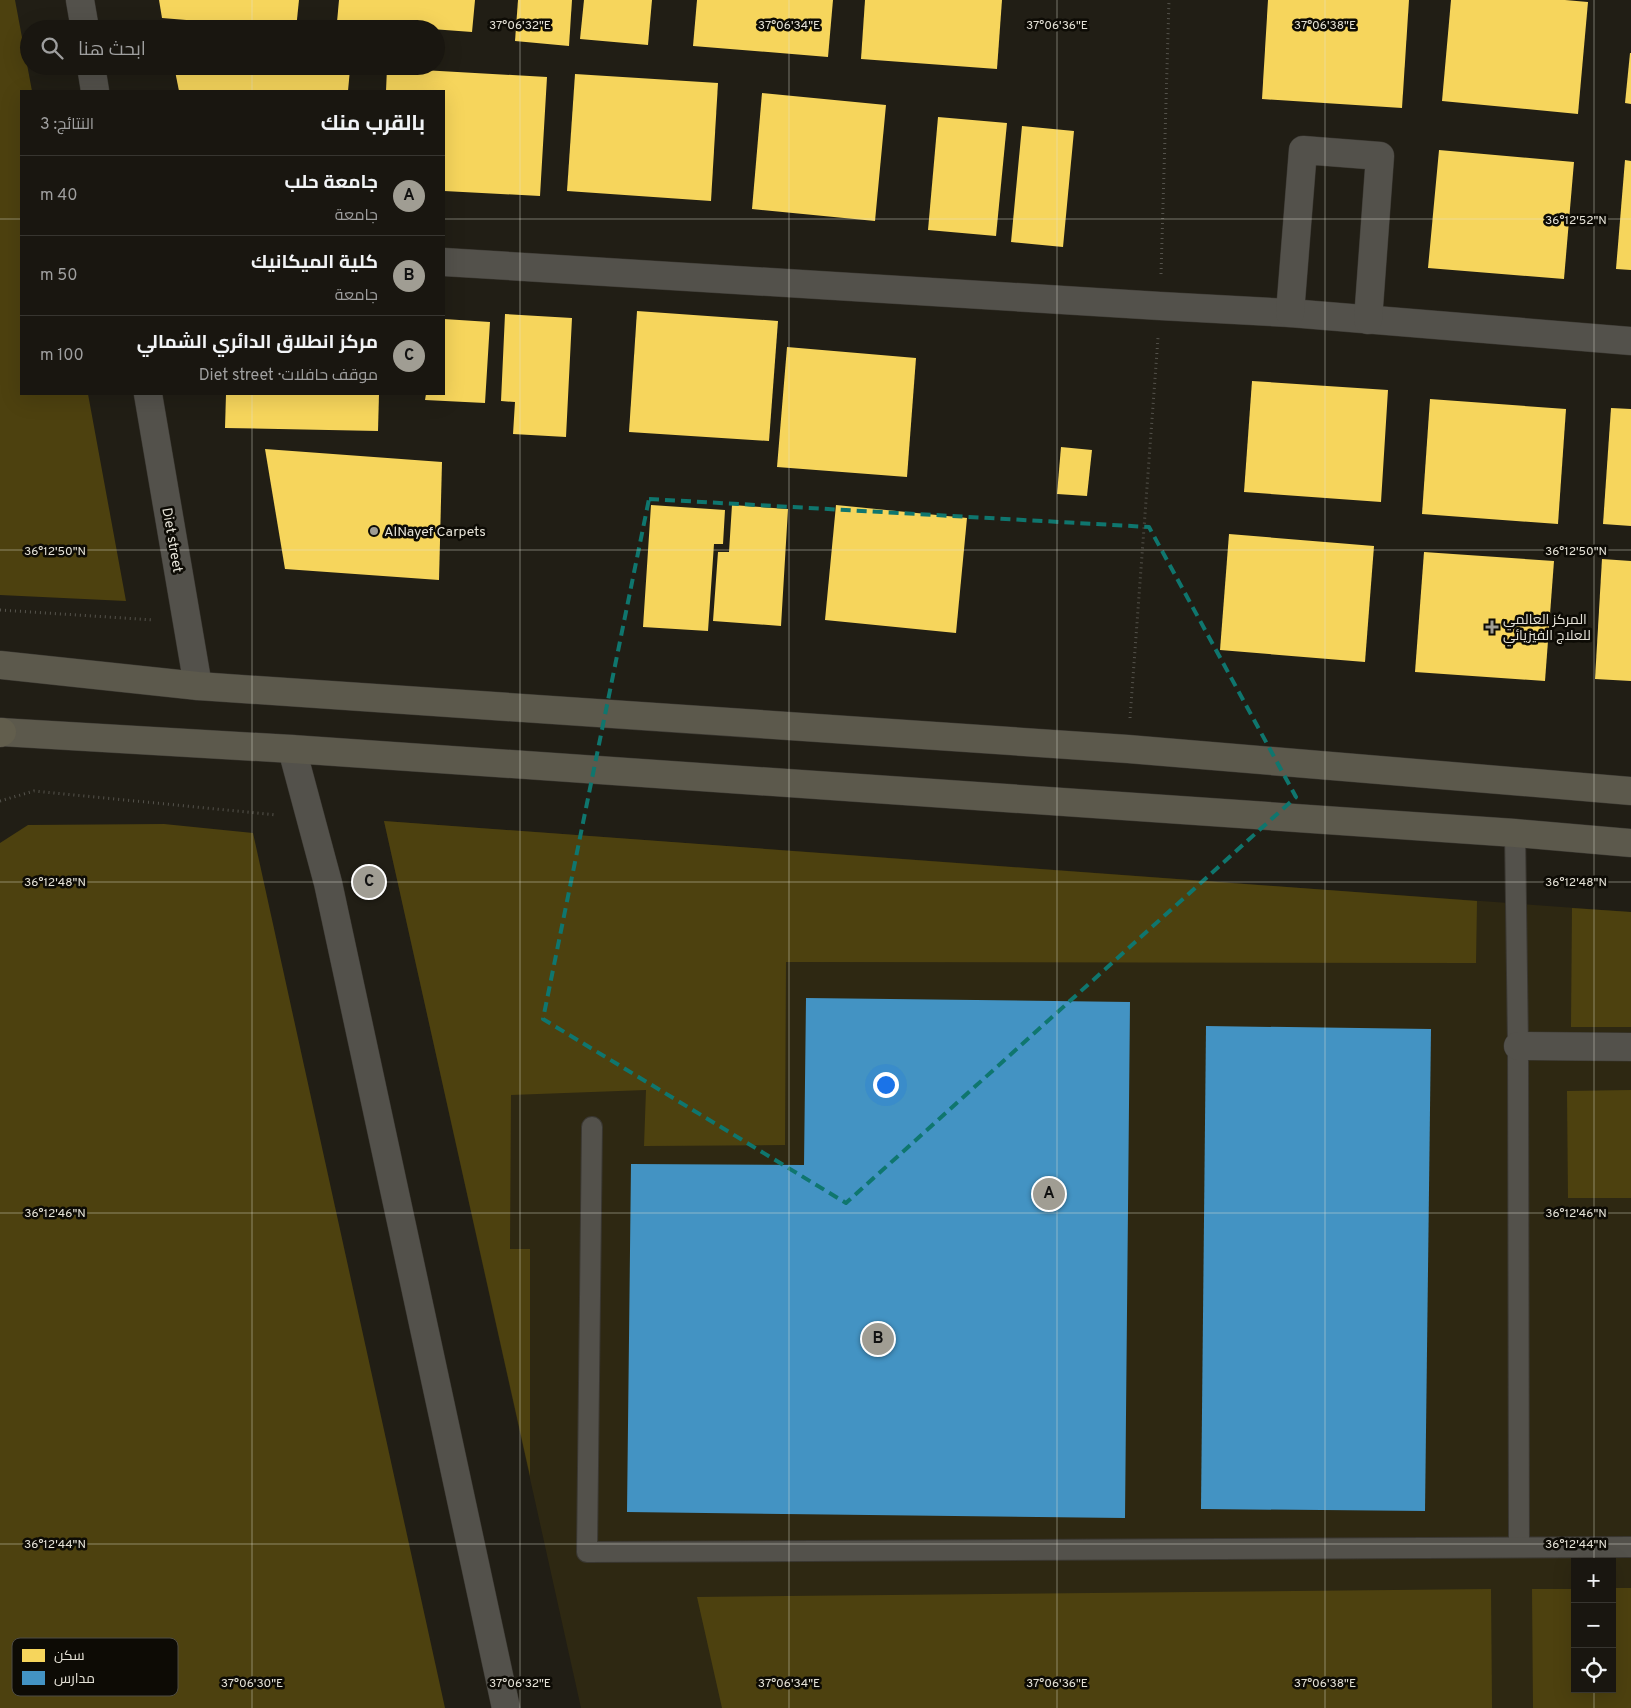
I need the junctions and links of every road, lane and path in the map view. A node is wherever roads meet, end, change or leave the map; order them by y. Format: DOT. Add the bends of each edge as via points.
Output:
graph roads {
  1 [pos="80,0"];
  2 [pos="1169,0"];
  3 [pos="83,20"];
  4 [pos="92,75"];
  5 [pos="95,90"];
  6 [pos="445,262"];
  7 [pos="1160,306"];
  8 [pos="1290,313"];
  9 [pos="1368,320"];
  10 [pos="1631,340"];
  11 [pos="148,395"];
  12 [pos="0,610"];
  13 [pos="187,622"];
  14 [pos="0,665"];
  15 [pos="198,686"];
  16 [pos="1,732"];
  17 [pos="292,749"];
  18 [pos="1128,749"];
  19 [pos="1631,791"];
  20 [pos="0,801"];
  21 [pos="310,818"];
  22 [pos="1515,833"];
  23 [pos="1631,843"];
  24 [pos="1518,1046"];
  25 [pos="1631,1047"];
  26 [pos="592,1127"];
  27 [pos="1631,1547"];
  28 [pos="1519,1548"];
  29 [pos="506,1708"];
  1 -- 3 [label="street"];
  2 -- 7 [label="path"];
  4 -- 5 [label="street"];
  6 -- 7 [label="street"];
  7 -- 8 [label="street"];
  7 -- 18 [label="path"];
  8 -- 9 [label="street"];
  8 -- 9 [label="street" via="1303,150 1380,156"];
  9 -- 10 [label="street"];
  11 -- 13 [label="street, Diet street"];
  12 -- 13 [label="path"];
  13 -- 15 [label="street, Diet street"];
  14 -- 15 [label="main road"];
  15 -- 18 [label="main road"];
  16 -- 17 [label="main road"];
  17 -- 21 [label="street"];
  17 -- 22 [label="main road"];
  18 -- 19 [label="main road"];
  20 -- 21 [label="path" via="34,791"];
  21 -- 29 [label="street" via="330,893"];
  22 -- 23 [label="main road"];
  22 -- 24 [label="lane"];
  24 -- 25 [label="street"];
  24 -- 28 [label="lane"];
  26 -- 28 [label="lane" via="587,1552"];
  27 -- 28 [label="lane"];
}
